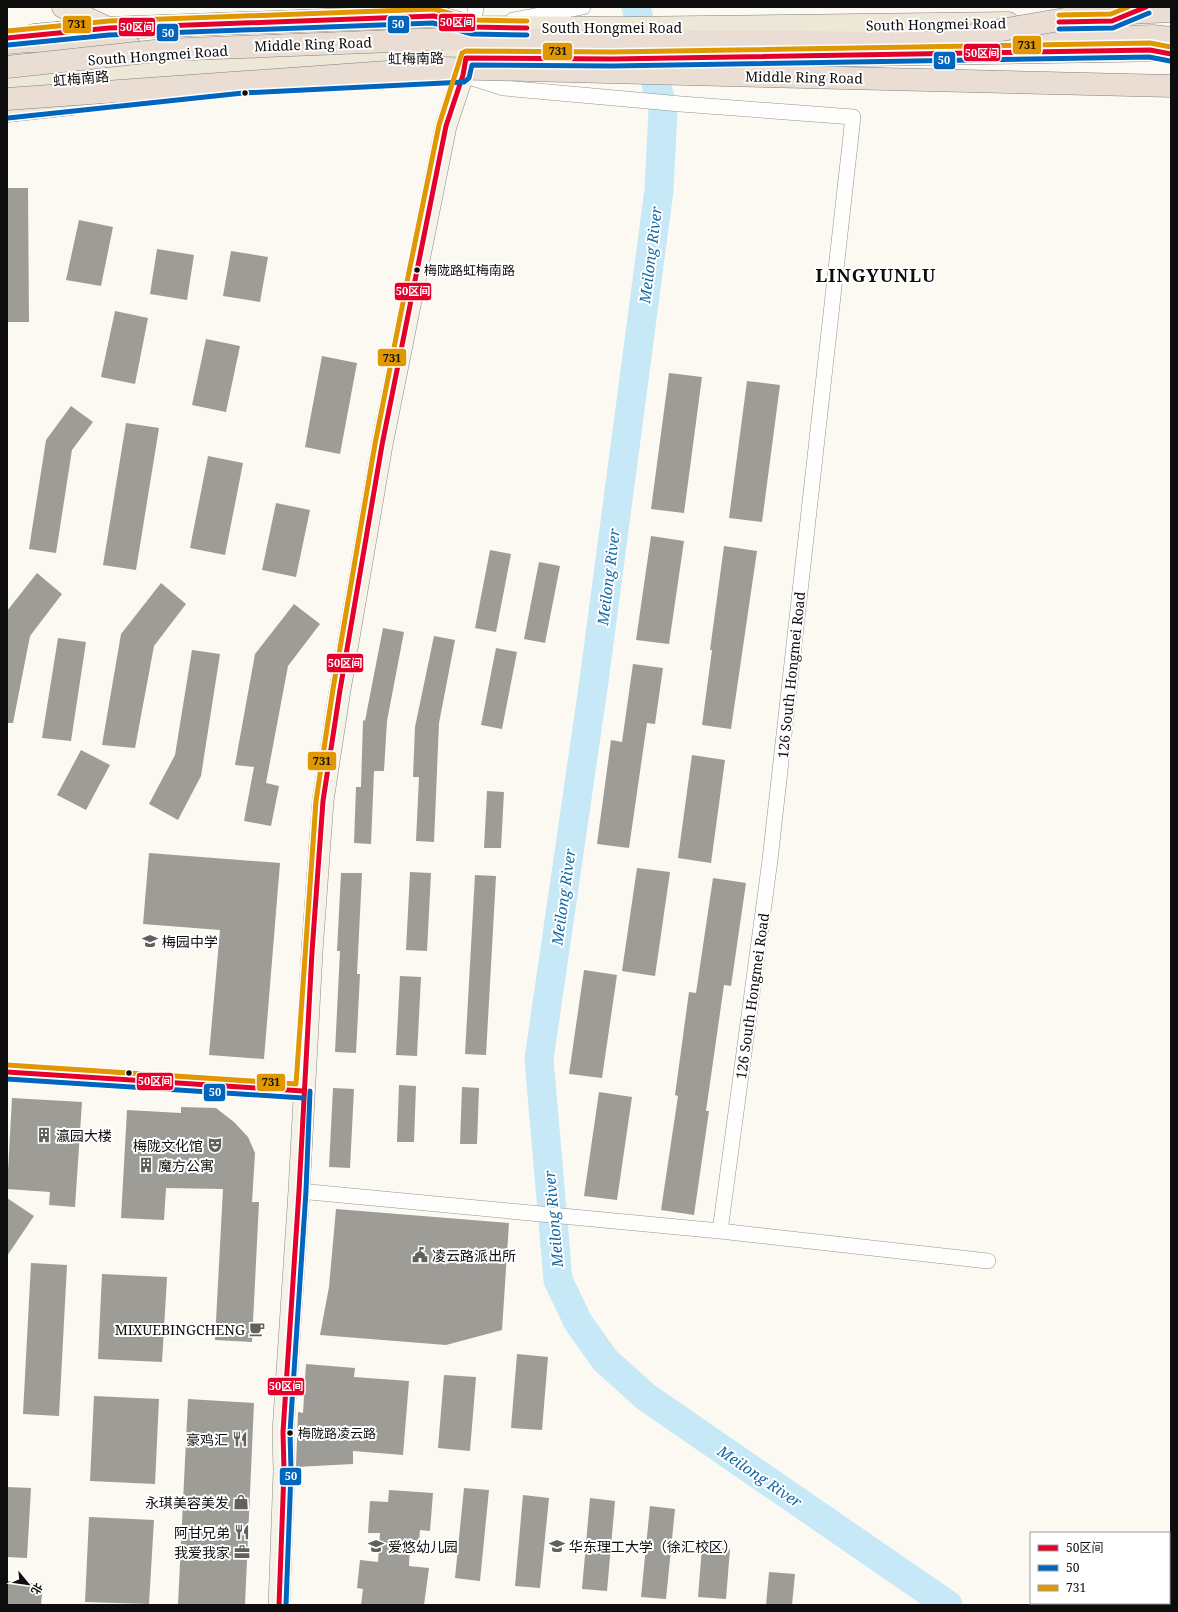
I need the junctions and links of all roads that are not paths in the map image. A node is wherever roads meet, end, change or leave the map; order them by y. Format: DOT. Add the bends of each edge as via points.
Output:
graph roads {
  1 [pos="63,7"];
  2 [pos="583,7"];
  3 [pos="1146,7"];
  4 [pos="1171,11"];
  5 [pos="475,17"];
  6 [pos="1171,20"];
  7 [pos="1112,21"];
  8 [pos="246,23"];
  9 [pos="109,28"];
  10 [pos="7,38"];
  11 [pos="1171,38"];
  12 [pos="7,43"];
  13 [pos="927,43"];
  14 [pos="301,46"];
  15 [pos="164,50"];
  16 [pos="1150,50"];
  17 [pos="1171,50"];
  18 [pos="1171,54"];
  19 [pos="270,61"];
  20 [pos="7,64"];
  21 [pos="464,66"];
  22 [pos="7,67"];
  23 [pos="312,82"];
  24 [pos="7,85"];
  25 [pos="1171,86"];
  26 [pos="7,99"];
  27 [pos="7,111"];
  28 [pos="7,1072"];
  29 [pos="303,1091"];
  30 [pos="299,1191"];
  31 [pos="720,1231"];
  32 [pos="988,1261"];
  33 [pos="279,1605"];
  1 -- 9 [label="main road"];
  2 -- 5 [label="street"];
  3 -- 7 [label="main road, bridge"];
  4 -- 13 [label="highway, bridge" via="1088,15"];
  5 -- 7 [label="main road, South Hongmei Road, bridge" via="620,28"];
  5 -- 8 [label="main road" via="434,16"];
  5 -- 14 [label="main road, South Hongmei Road" via="437,38"];
  6 -- 7 [label="main road, South Hongmei Road"];
  8 -- 9 [label="main road"];
  8 -- 14 [label="main road"];
  9 -- 10 [label="main road"];
  11 -- 13 [label="highway, Middle Ring Road, bridge" via="1153,36"];
  12 -- 15 [label="highway, bridge" via="27,41"];
  13 -- 15 [label="highway, Middle Ring Road, bridge" via="443,39"];
  14 -- 20 [label="main road, South Hongmei Road"];
  15 -- 22 [label="highway, Middle Ring Road, bridge"];
  16 -- 17 [label="main road"];
  16 -- 18 [label="main road"];
  16 -- 21 [label="main road" via="612,59"];
  19 -- 21 [label="main road, 虹梅南路" via="429,57"];
  19 -- 23 [label="main road"];
  19 -- 24 [label="main road, 虹梅南路"];
  21 -- 23 [label="main road"];
  21 -- 29 [label="street" via="446,126 417,268 382,445 340,690 323,802"];
  21 -- 31 [label="street, 126 South Hongmei Road" via="504,88 854,117 770,860"];
  23 -- 27 [label="main road" via="242,86"];
  25 -- 26 [label="highway, Middle Ring Road, bridge" via="443,68"];
  28 -- 29 [label="street"];
  29 -- 30 [label="street"];
  30 -- 31 [label="street"];
  30 -- 33 [label="street" via="283,1432"];
  31 -- 32 [label="street"];
}
